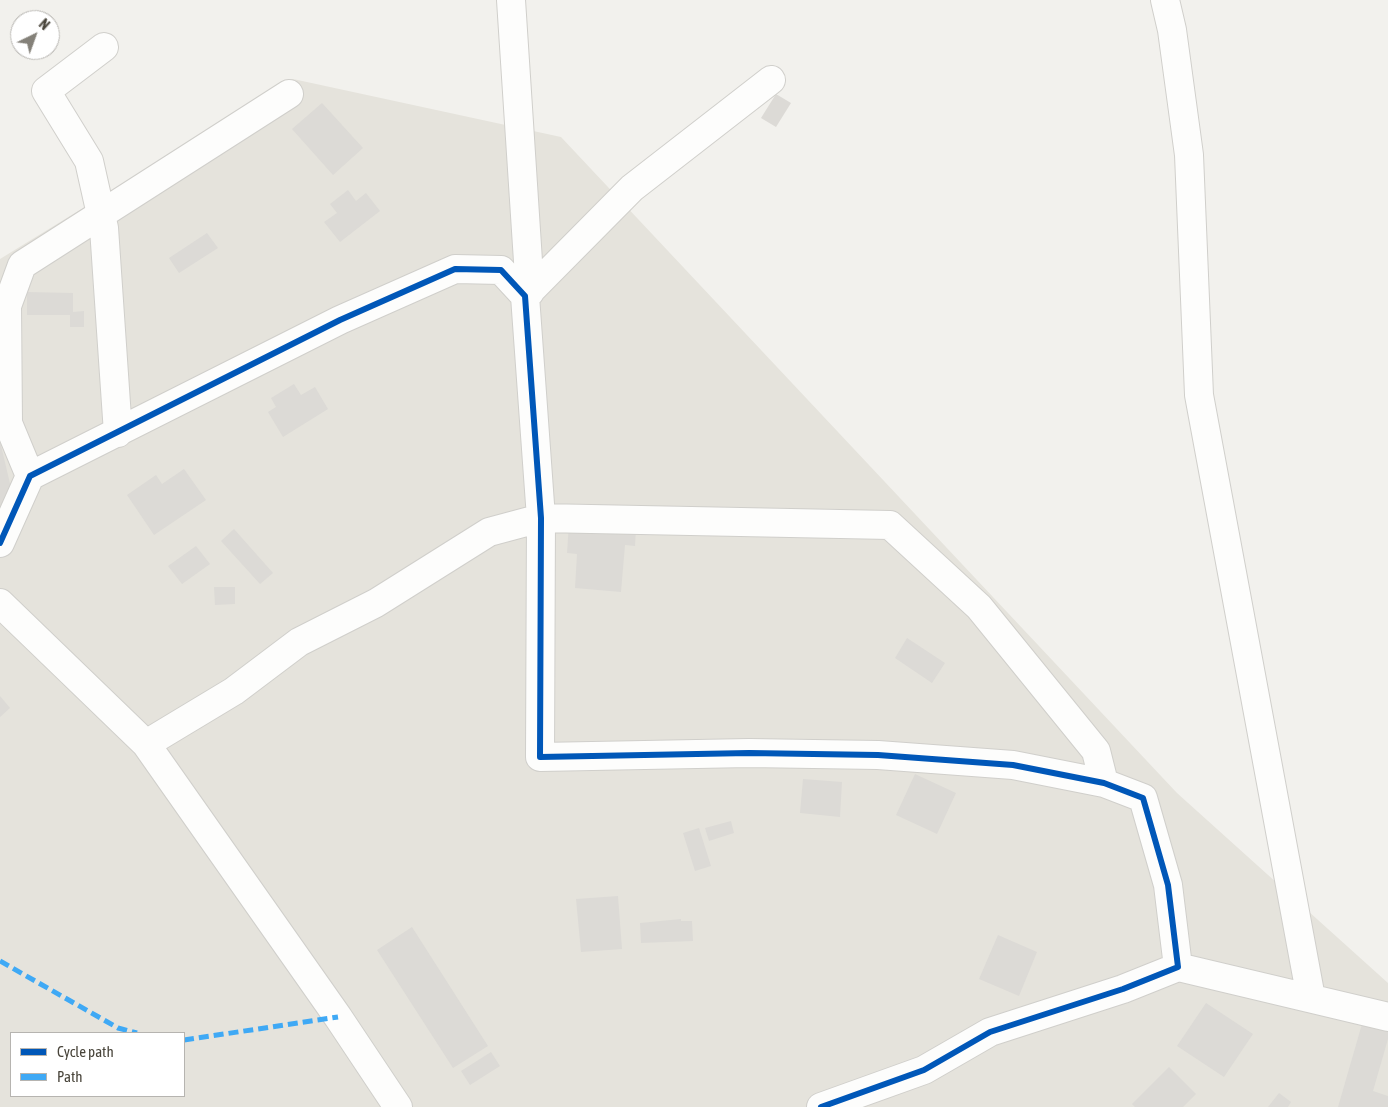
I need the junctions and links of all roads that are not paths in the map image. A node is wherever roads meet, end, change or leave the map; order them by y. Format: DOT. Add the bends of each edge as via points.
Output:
graph roads {
  1 [pos="511,0"];
  2 [pos="1164,0"];
  3 [pos="104,47"];
  4 [pos="771,80"];
  5 [pos="289,94"];
  6 [pos="101,215"];
  7 [pos="527,294"];
  8 [pos="118,433"];
  9 [pos="30,476"];
  10 [pos="541,518"];
  11 [pos="0,543"];
  12 [pos="0,603"];
  13 [pos="146,744"];
  14 [pos="1104,783"];
  15 [pos="1178,967"];
  16 [pos="1311,998"];
  17 [pos="1388,1017"];
  18 [pos="398,1107"];
  19 [pos="821,1107"];
  1 -- 7 [label="street"];
  2 -- 16 [label="street" via="1172,30 1189,155 1199,395"];
  3 -- 6 [label="street" via="46,91 89,161"];
  4 -- 7 [label="street" via="632,188"];
  5 -- 6 [label="street"];
  6 -- 8 [label="street"];
  6 -- 9 [label="street" via="22,265 7,306 8,423"];
  7 -- 8 [label="street" via="501,270 455,269 340,320"];
  7 -- 10 [label="street"];
  8 -- 9 [label="street"];
  9 -- 11 [label="street"];
  10 -- 13 [label="street" via="489,532 376,602 299,642 234,691"];
  10 -- 14 [label="street" via="890,525 979,607 1096,752"];
  10 -- 14 [label="street" via="540,757 749,752 878,755 1013,765"];
  12 -- 13 [label="street"];
  13 -- 18 [label="street"];
  14 -- 15 [label="street" via="1143,798 1168,885"];
  15 -- 16 [label="street"];
  15 -- 19 [label="street" via="1123,989 990,1032 924,1070"];
  16 -- 17 [label="street"];
}
